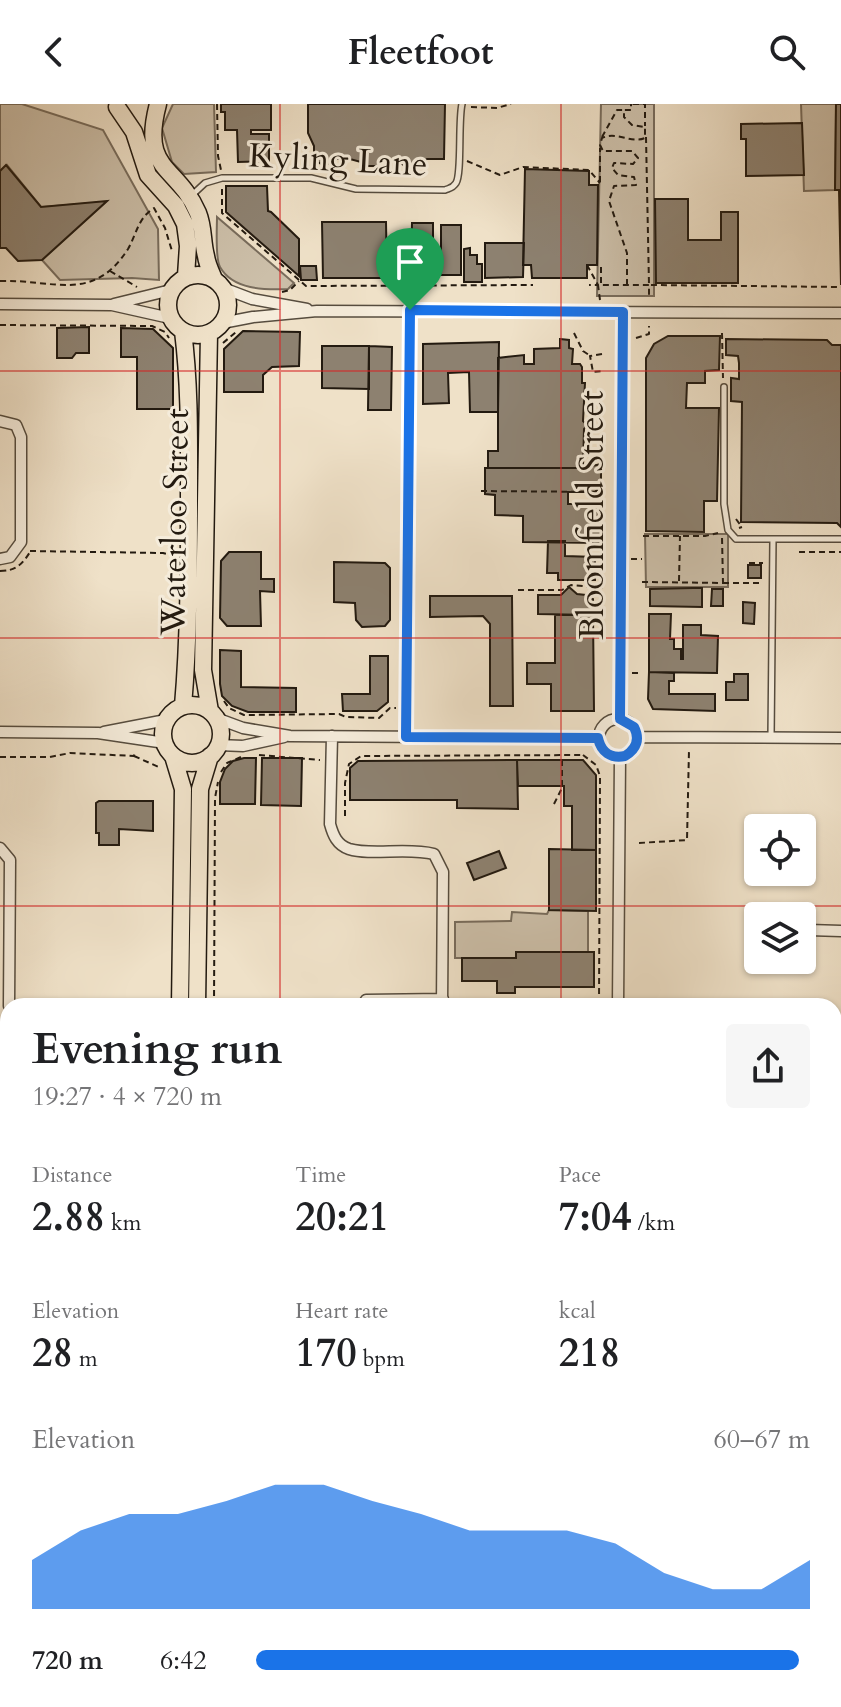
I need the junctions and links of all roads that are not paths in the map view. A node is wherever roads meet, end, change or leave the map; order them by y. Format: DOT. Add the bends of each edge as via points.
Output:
graph roads {
  1 [pos="156,104"];
  2 [pos="462,104"];
  3 [pos="115,106"];
  4 [pos="189,198"];
  5 [pos="186,276"];
  6 [pos="219,284"];
  7 [pos="171,290"];
  8 [pos="0,304"];
  9 [pos="112,305"];
  10 [pos="410,310"];
  11 [pos="317,311"];
  12 [pos="623,312"];
  13 [pos="841,313"];
  14 [pos="170,318"];
  15 [pos="216,328"];
  16 [pos="177,336"];
  17 [pos="724,387"];
  18 [pos="0,421"];
  19 [pos="773,539"];
  20 [pos="841,539"];
  21 [pos="0,559"];
  22 [pos="183,706"];
  23 [pos="213,715"];
  24 [pos="620,719"];
  25 [pos="166,720"];
  26 [pos="0,732"];
  27 [pos="98,733"];
  28 [pos="290,736"];
  29 [pos="332,736"];
  30 [pos="406,737"];
  31 [pos="637,737"];
  32 [pos="771,737"];
  33 [pos="598,738"];
  34 [pos="841,738"];
  35 [pos="169,750"];
  36 [pos="214,751"];
  37 [pos="620,757"];
  38 [pos="0,848"];
  39 [pos="816,930"];
  40 [pos="841,931"];
  41 [pos="6,998"];
  42 [pos="180,998"];
  43 [pos="197,998"];
  44 [pos="442,998"];
  45 [pos="618,998"];
  1 -- 3 [label="highway" via="135,112"];
  1 -- 4 [label="highway" via="155,152"];
  2 -- 4 [label="lane, Kyling Lane" via="455,184 440,191 356,189 311,178 222,178 205,183"];
  3 -- 5 [label="highway" via="133,129 148,175 185,224"];
  4 -- 6 [label="highway"];
  5 -- 6 [label="highway" via="205,275"];
  5 -- 7 [label="highway"];
  6 -- 11 [label="street" via="252,299"];
  6 -- 15 [label="highway" via="228,306"];
  7 -- 9 [label="street"];
  7 -- 14 [label="highway"];
  8 -- 9 [label="street"];
  9 -- 14 [label="street"];
  10 -- 11 [label="street"];
  10 -- 12 [label="street"];
  10 -- 30 [label="street"];
  11 -- 15 [label="street" via="253,317"];
  12 -- 13 [label="street"];
  12 -- 24 [label="street, Bloomfield Street"];
  14 -- 16 [label="highway"];
  15 -- 16 [label="highway"];
  15 -- 23 [label="highway, Waterloo Street" via="203,670"];
  16 -- 22 [label="highway, Waterloo Street" via="189,378"];
  17 -- 19 [label="lane" via="728,530 736,539"];
  18 -- 21 [label="street" via="16,425 21,437 21,542 10,557"];
  19 -- 20 [label="lane"];
  19 -- 32 [label="lane"];
  22 -- 23 [label="highway" via="202,707"];
  22 -- 25 [label="highway"];
  23 -- 28 [label="street" via="243,728"];
  23 -- 36 [label="highway" via="220,727"];
  24 -- 31 [label="street" via="634,727"];
  24 -- 33 [label="street" via="607,722"];
  25 -- 27 [label="street"];
  25 -- 35 [label="highway" via="163,736"];
  26 -- 27 [label="street"];
  27 -- 35 [label="street"];
  28 -- 29 [label="street"];
  28 -- 36 [label="street"];
  29 -- 30 [label="street"];
  29 -- 44 [label="street" via="334,838 348,849 434,854 443,872"];
  30 -- 33 [label="street"];
  31 -- 32 [label="street"];
  31 -- 37 [label="street" via="634,748"];
  32 -- 34 [label="street"];
  33 -- 37 [label="street" via="603,750"];
  35 -- 36 [label="highway" via="187,762"];
  35 -- 42 [label="highway" via="183,789"];
  36 -- 43 [label="highway" via="200,789"];
  37 -- 45 [label="street"];
  38 -- 41 [label="street" via="10,860"];
  39 -- 40 [label="street"];
}
